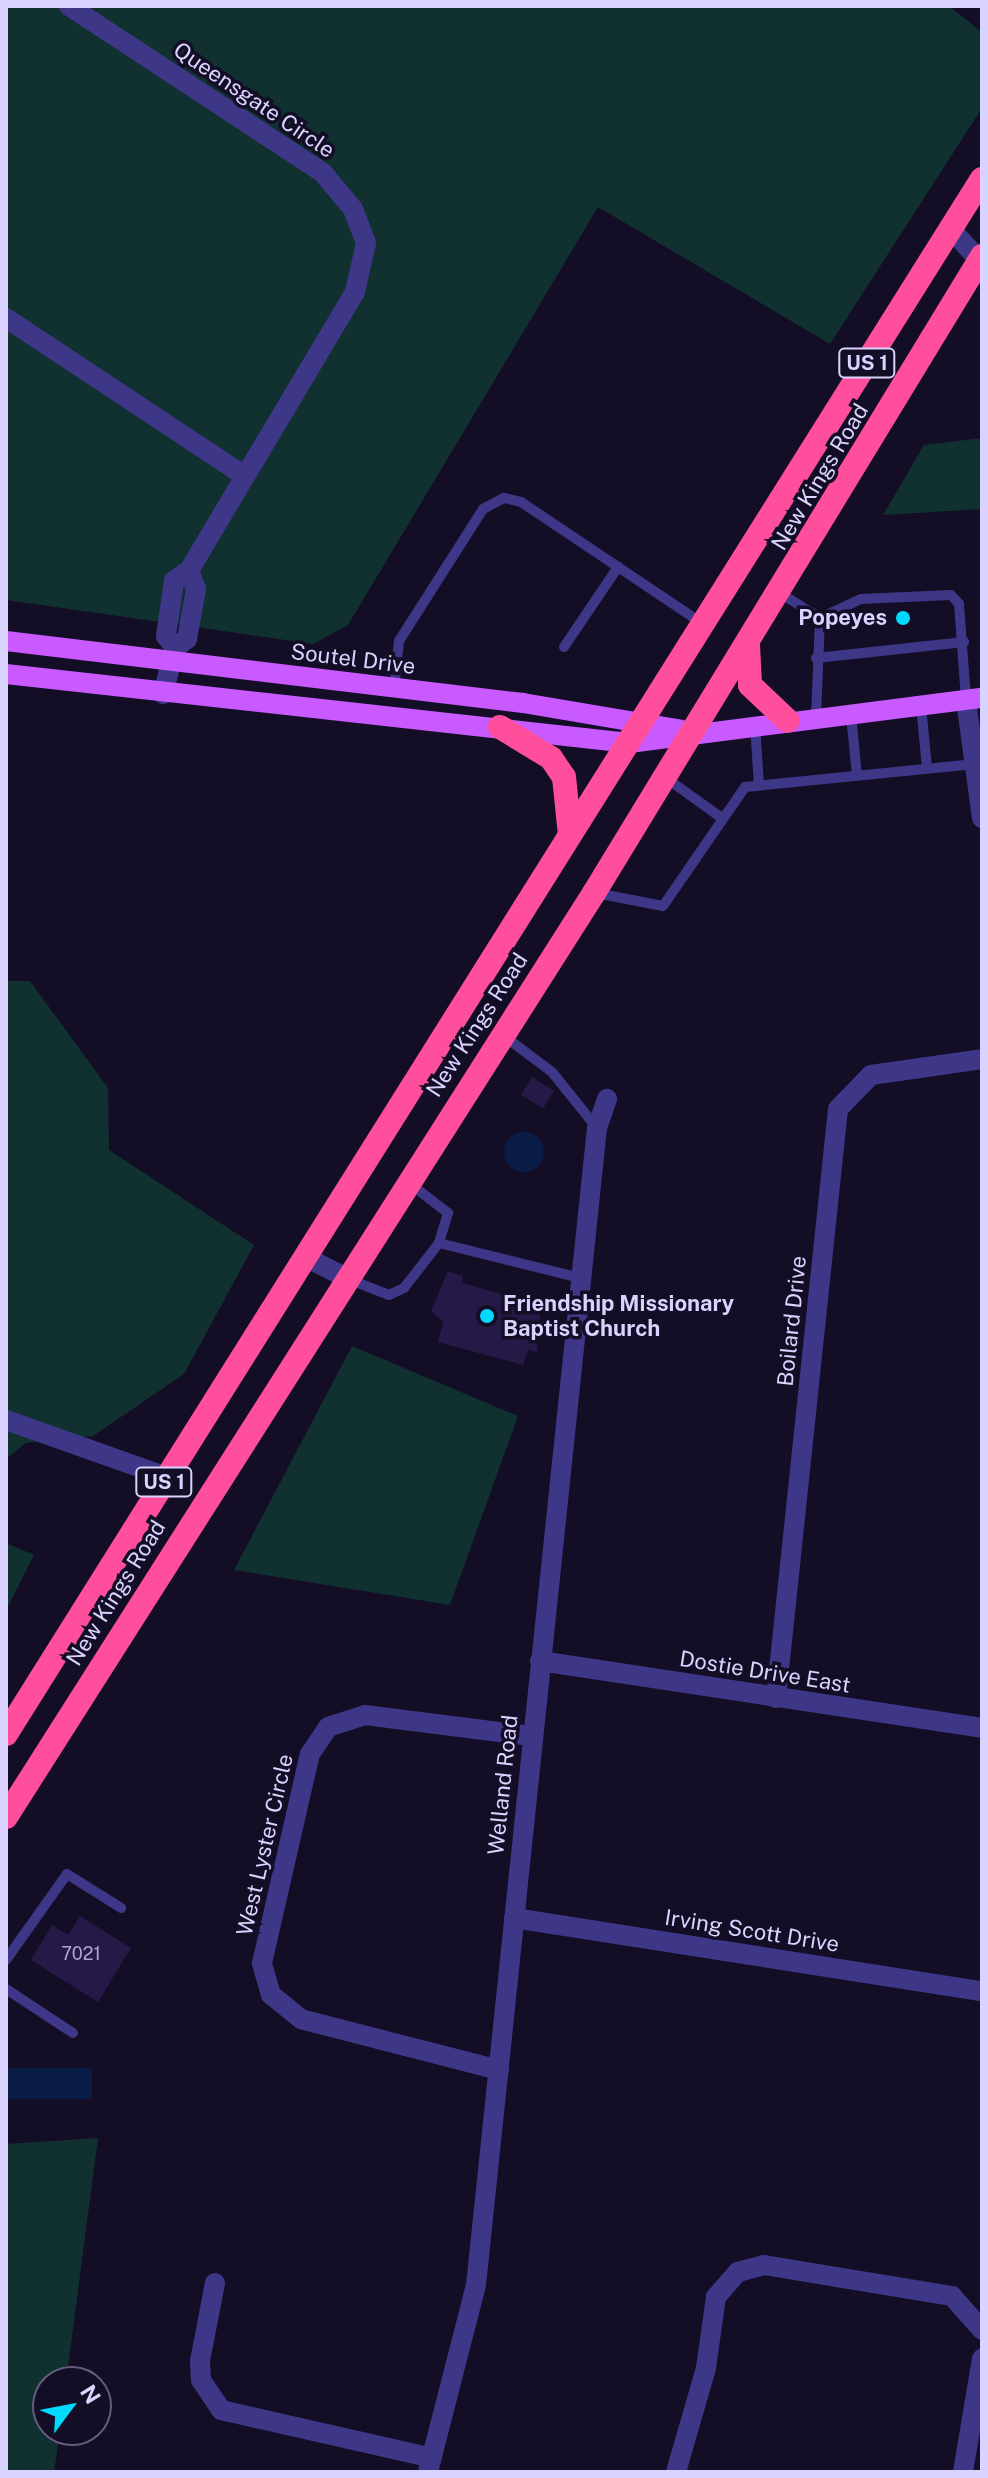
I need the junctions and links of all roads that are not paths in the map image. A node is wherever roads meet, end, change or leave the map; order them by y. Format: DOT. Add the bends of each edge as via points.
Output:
graph roads {
  1 [pos="69,6"];
  2 [pos="982,179"];
  3 [pos="951,229"];
  4 [pos="981,260"];
  5 [pos="6,318"];
  6 [pos="243,475"];
  7 [pos="618,567"];
  8 [pos="780,593"];
  9 [pos="820,618"];
  10 [pos="703,624"];
  11 [pos="6,641"];
  12 [pos="964,642"];
  13 [pos="748,645"];
  14 [pos="564,647"];
  15 [pos="174,655"];
  16 [pos="816,658"];
  17 [pos="6,674"];
  18 [pos="394,688"];
  19 [pos="163,694"];
  20 [pos="974,699"];
  21 [pos="921,705"];
  22 [pos="851,713"];
  23 [pos="816,717"];
  24 [pos="642,720"];
  25 [pos="788,721"];
  26 [pos="755,725"];
  27 [pos="500,727"];
  28 [pos="694,733"];
  29 [pos="629,743"];
  30 [pos="977,757"];
  31 [pos="927,769"];
  32 [pos="857,776"];
  33 [pos="666,778"];
  34 [pos="759,786"];
  35 [pos="982,810"];
  36 [pos="719,816"];
  37 [pos="982,818"];
  38 [pos="570,835"];
  39 [pos="594,893"];
  40 [pos="502,1034"];
  41 [pos="982,1059"];
  42 [pos="607,1099"];
  43 [pos="597,1128"];
  44 [pos="407,1181"];
  45 [pos="439,1243"];
  46 [pos="305,1257"];
  47 [pos="345,1277"];
  48 [pos="580,1278"];
  49 [pos="6,1420"];
  50 [pos="167,1477"];
  51 [pos="540,1661"];
  52 [pos="776,1698"];
  53 [pos="982,1728"];
  54 [pos="6,1734"];
  55 [pos="532,1736"];
  56 [pos="6,1817"];
  57 [pos="121,1908"];
  58 [pos="514,1918"];
  59 [pos="6,1960"];
  60 [pos="6,1989"];
  61 [pos="982,1991"];
  62 [pos="73,2033"];
  63 [pos="499,2070"];
  64 [pos="215,2283"];
  65 [pos="980,2325"];
  66 [pos="982,2359"];
  67 [pos="430,2465"];
  68 [pos="676,2472"];
  69 [pos="963,2472"];
  1 -- 6 [label="street, Queensgate Circle" via="323,173 353,209 366,243 355,292"];
  2 -- 3 [label="highway, New Kings Road / US 1"];
  3 -- 4 [label="street"];
  3 -- 10 [label="highway, New Kings Road / US 1"];
  4 -- 8 [label="highway, New Kings Road / US 1"];
  5 -- 6 [label="street"];
  6 -- 15 [label="street, Queensgate Circle" via="189,570 174,581 166,636"];
  7 -- 10 [label="lane"];
  7 -- 14 [label="lane"];
  7 -- 18 [label="lane" via="521,502 504,498 483,509 399,641"];
  8 -- 9 [label="lane"];
  8 -- 13 [label="highway, New Kings Road / US 1"];
  9 -- 12 [label="lane" via="861,599 941,590 959,604"];
  9 -- 16 [label="lane"];
  10 -- 24 [label="highway, New Kings Road / US 1"];
  11 -- 15 [label="main road, Soutel Drive"];
  12 -- 16 [label="lane"];
  12 -- 20 [label="lane"];
  13 -- 25 [label="highway" via="750,685"];
  13 -- 28 [label="highway, New Kings Road / US 1"];
  15 -- 18 [label="main road, Soutel Drive"];
  15 -- 19 [label="street"];
  16 -- 23 [label="lane"];
  17 -- 19 [label="main road, Soutel Drive"];
  18 -- 24 [label="main road, Soutel Drive"];
  19 -- 27 [label="main road, Soutel Drive"];
  20 -- 21 [label="main road, Soutel Drive"];
  20 -- 30 [label="street"];
  21 -- 22 [label="main road, Soutel Drive"];
  21 -- 31 [label="lane"];
  22 -- 23 [label="main road, Soutel Drive"];
  22 -- 32 [label="lane"];
  23 -- 25 [label="main road, Soutel Drive"];
  24 -- 28 [label="main road, Soutel Drive"];
  24 -- 29 [label="highway, New Kings Road / US 1"];
  25 -- 26 [label="main road, Soutel Drive"];
  26 -- 28 [label="main road, Soutel Drive"];
  26 -- 34 [label="lane"];
  27 -- 29 [label="main road, Soutel Drive"];
  27 -- 38 [label="highway" via="551,758 564,777"];
  28 -- 29 [label="main road, Soutel Drive"];
  28 -- 33 [label="highway, New Kings Road / US 1"];
  29 -- 38 [label="highway, New Kings Road / US 1"];
  30 -- 31 [label="lane"];
  30 -- 35 [label="street"];
  31 -- 32 [label="lane"];
  32 -- 34 [label="lane"];
  33 -- 36 [label="lane"];
  33 -- 39 [label="highway, New Kings Road / US 1"];
  34 -- 36 [label="lane" via="745,787"];
  35 -- 37 [label="street"];
  36 -- 39 [label="lane" via="663,906"];
  38 -- 46 [label="highway, New Kings Road / US 1"];
  39 -- 40 [label="highway, New Kings Road / US 1"];
  40 -- 43 [label="lane" via="552,1072"];
  40 -- 44 [label="highway, New Kings Road / US 1"];
  41 -- 52 [label="street, Boilard Drive" via="871,1075 838,1109"];
  42 -- 43 [label="street, Welland Road"];
  43 -- 48 [label="street, Welland Road"];
  44 -- 45 [label="lane" via="448,1213"];
  44 -- 47 [label="highway, New Kings Road / US 1"];
  45 -- 47 [label="lane" via="404,1288 389,1295"];
  45 -- 48 [label="lane"];
  46 -- 47 [label="street"];
  46 -- 50 [label="highway, New Kings Road / US 1"];
  47 -- 56 [label="highway, New Kings Road / US 1"];
  48 -- 51 [label="street, Welland Road"];
  49 -- 50 [label="street"];
  50 -- 54 [label="highway, New Kings Road / US 1"];
  51 -- 52 [label="street, Dostie Drive East"];
  51 -- 55 [label="street, Welland Road"];
  52 -- 53 [label="street, Dostie Drive East"];
  55 -- 58 [label="street, Welland Road"];
  55 -- 63 [label="street, West Lyster Circle" via="344,1719 310,1754 262,1963 271,1995 301,2019"];
  57 -- 59 [label="lane" via="67,1874"];
  58 -- 61 [label="street, Irving Scott Drive"];
  58 -- 63 [label="street, Welland Road"];
  60 -- 62 [label="lane"];
  63 -- 67 [label="street, Welland Road" via="476,2285"];
  64 -- 67 [label="street" via="200,2361 201,2380 221,2410"];
  65 -- 68 [label="street" via="952,2296 764,2265 738,2272 716,2297 706,2368"];
  66 -- 69 [label="street"];
}
